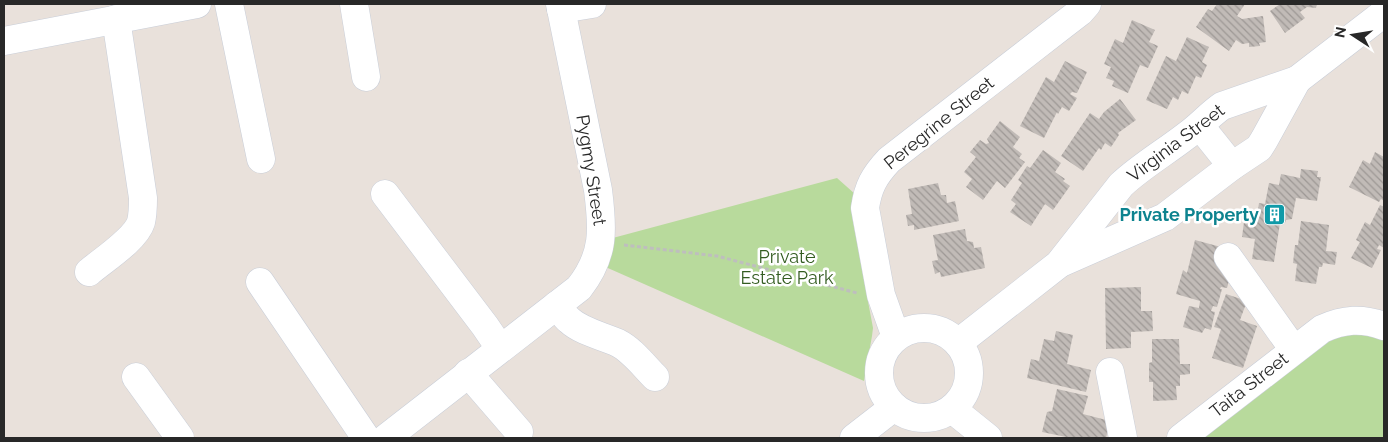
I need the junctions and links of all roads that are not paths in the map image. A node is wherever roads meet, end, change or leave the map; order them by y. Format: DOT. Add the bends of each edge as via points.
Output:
graph roads {
  1 [pos="197,4"];
  2 [pos="229,4"];
  3 [pos="354,4"];
  4 [pos="592,4"];
  5 [pos="1087,4"];
  6 [pos="168,6"];
  7 [pos="561,6"];
  8 [pos="1384,13"];
  9 [pos="116,19"];
  10 [pos="4,41"];
  11 [pos="366,76"];
  12 [pos="1297,80"];
  13 [pos="1200,126"];
  14 [pos="261,159"];
  15 [pos="1232,166"];
  16 [pos="385,194"];
  17 [pos="1228,257"];
  18 [pos="1060,264"];
  19 [pos="89,272"];
  20 [pos="260,282"];
  21 [pos="557,305"];
  22 [pos="1384,326"];
  23 [pos="896,337"];
  24 [pos="958,344"];
  25 [pos="500,348"];
  26 [pos="1294,350"];
  27 [pos="1110,372"];
  28 [pos="468,373"];
  29 [pos="136,377"];
  30 [pos="655,377"];
  31 [pos="894,407"];
  32 [pos="952,409"];
  33 [pos="519,432"];
  34 [pos="180,438"];
  35 [pos="366,438"];
  36 [pos="386,438"];
  37 [pos="855,438"];
  38 [pos="988,438"];
  39 [pos="1123,438"];
  40 [pos="1181,438"];
  1 -- 6 [label="street"];
  2 -- 14 [label="street"];
  3 -- 11 [label="street"];
  4 -- 7 [label="street, Pygmy Street"];
  5 -- 23 [label="street, Peregrine Street" via="889,160 875,176 865,208 881,295"];
  6 -- 9 [label="street"];
  7 -- 21 [label="street, Pygmy Street" via="602,219 599,253 587,278"];
  8 -- 12 [label="street, Virginia Street"];
  9 -- 10 [label="street"];
  9 -- 19 [label="street" via="143,210 141,222 132,236"];
  12 -- 13 [label="street, Virginia Street" via="1222,106"];
  12 -- 15 [label="street, Virginia Street" via="1259,148"];
  13 -- 15 [label="street"];
  13 -- 18 [label="street, Virginia Street" via="1120,185"];
  15 -- 18 [label="street, Virginia Street" via="1165,217"];
  16 -- 25 [label="street"];
  17 -- 26 [label="street, Taita Street"];
  18 -- 24 [label="street, Virginia Street"];
  20 -- 35 [label="street"];
  21 -- 25 [label="street, Pygmy Street"];
  21 -- 30 [label="street" via="575,324 627,349"];
  22 -- 26 [label="street, Taita Street" via="1347,320 1335,323"];
  23 -- 24 [label="street" via="926,327 942,330"];
  23 -- 31 [label="street" via="886,348 880,363 879,379 884,394"];
  24 -- 32 [label="street" via="969,366 969,382"];
  25 -- 28 [label="street, Pygmy Street"];
  26 -- 40 [label="street, Taita Street"];
  27 -- 39 [label="street"];
  28 -- 33 [label="street"];
  28 -- 36 [label="street, Pygmy Street"];
  29 -- 34 [label="street"];
  31 -- 32 [label="street" via="907,415 922,418 938,416"];
  31 -- 37 [label="street"];
  32 -- 38 [label="street"];
}
